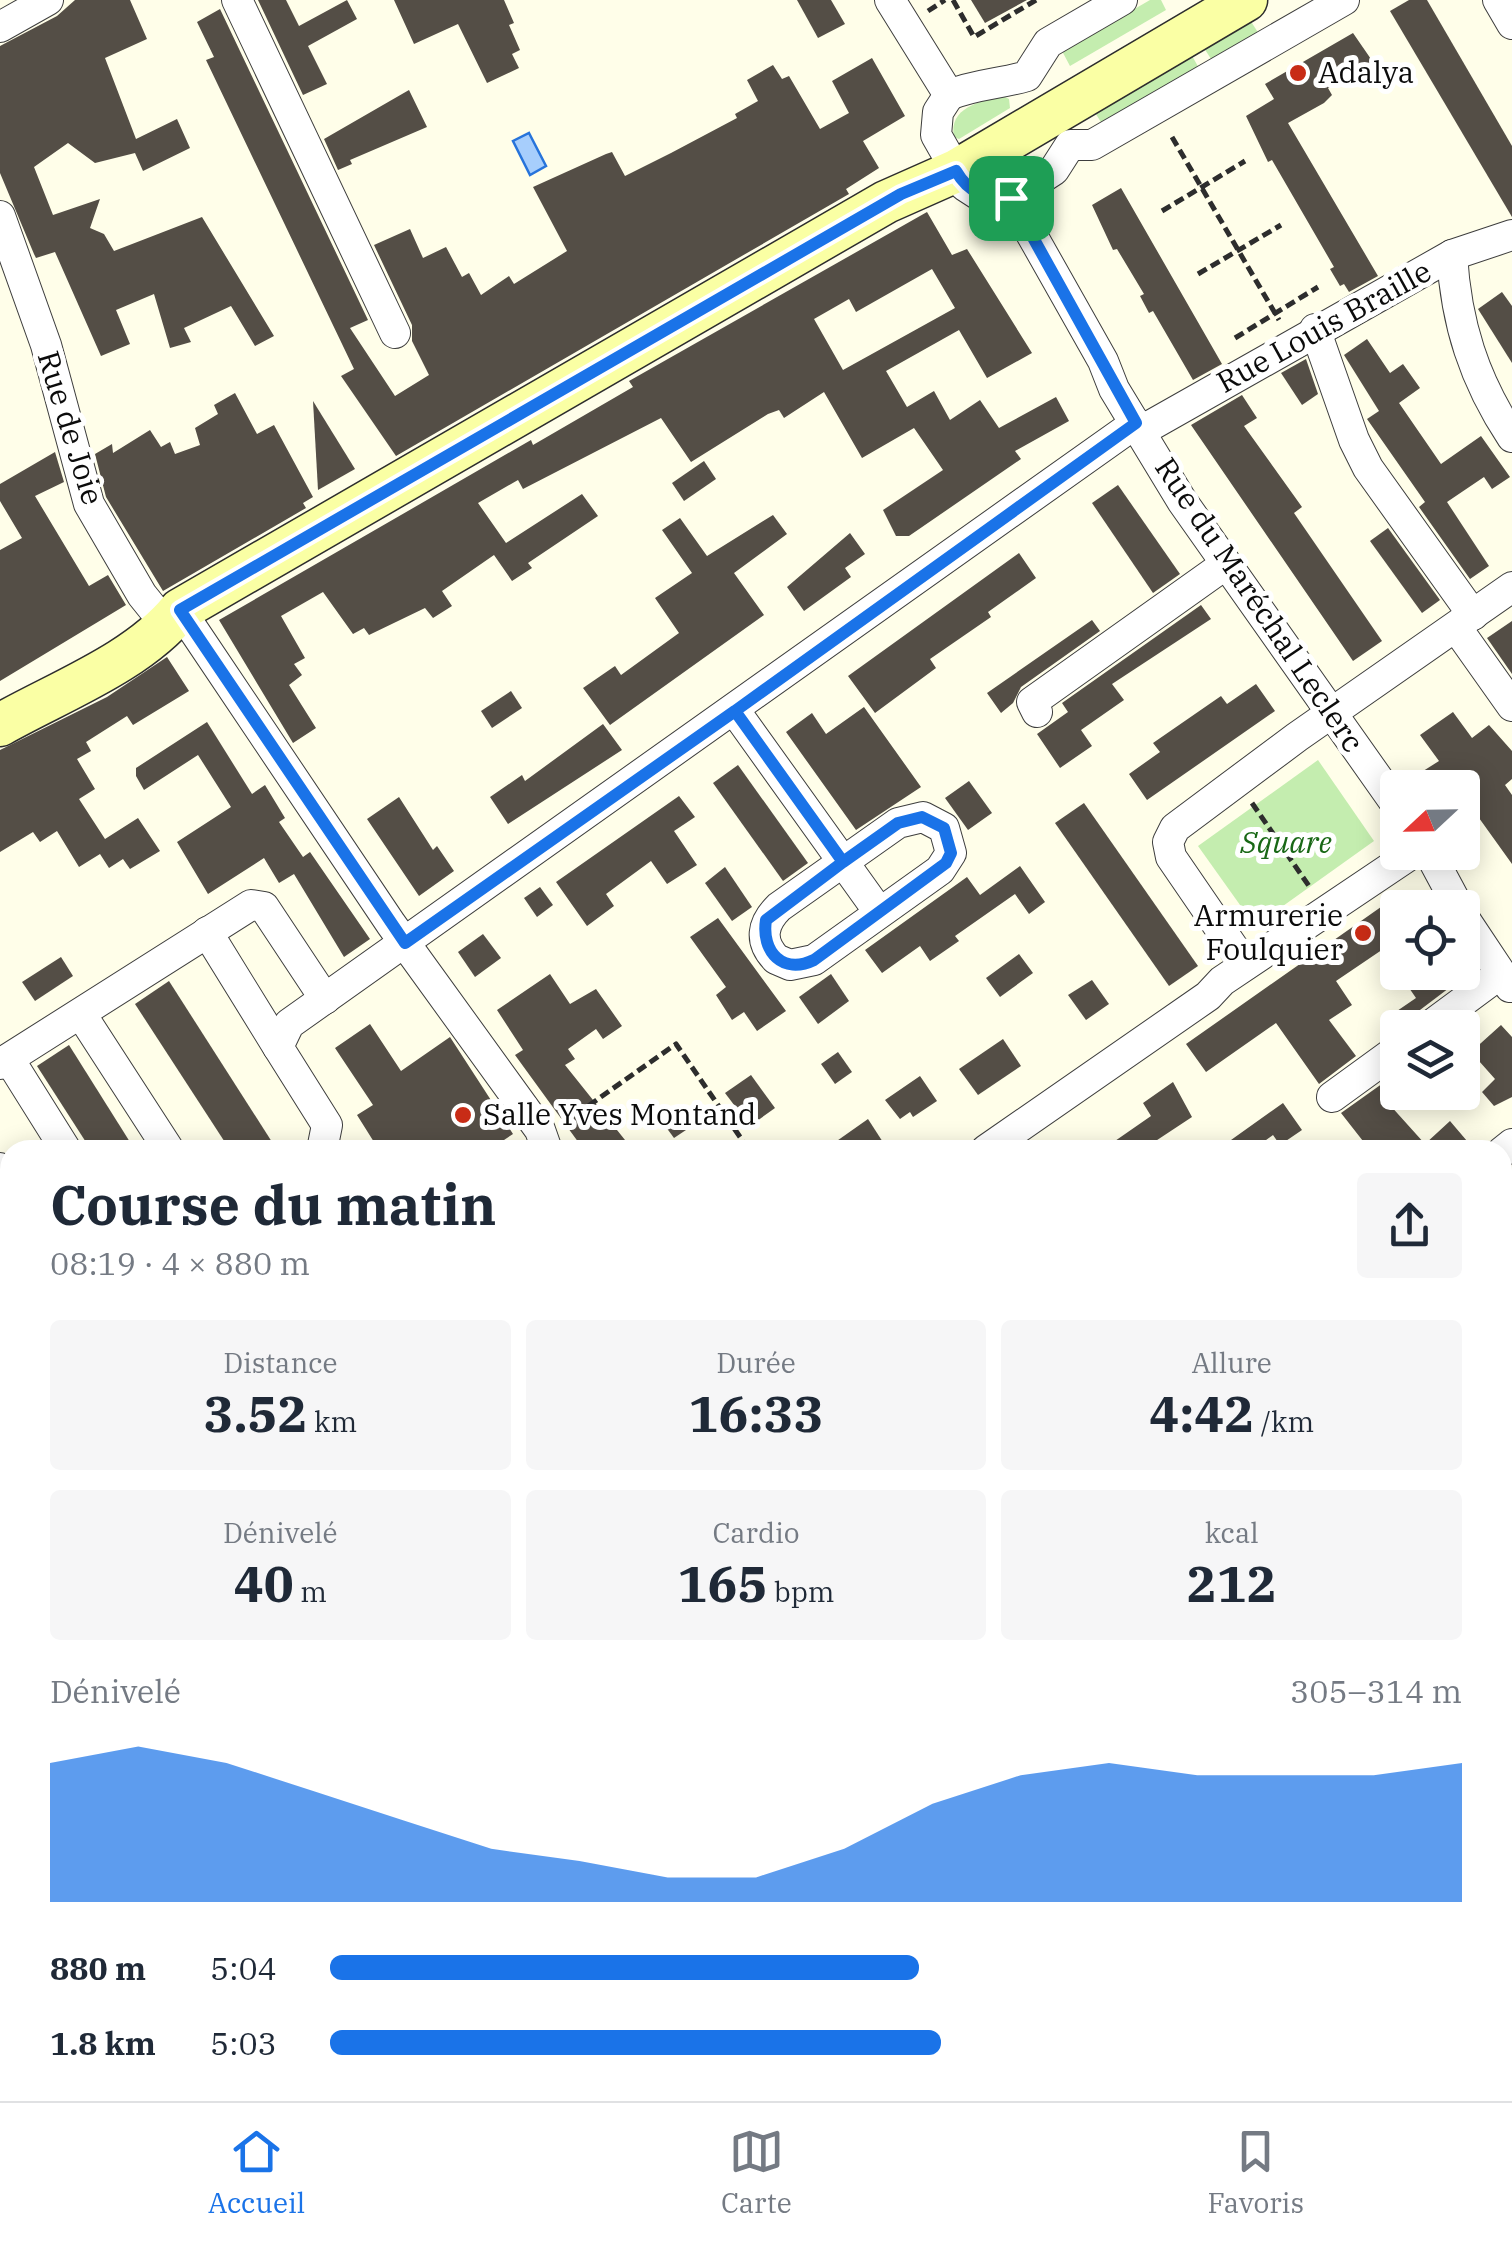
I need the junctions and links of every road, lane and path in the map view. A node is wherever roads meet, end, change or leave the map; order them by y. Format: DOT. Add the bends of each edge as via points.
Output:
graph roads {
  1 [pos="48,0"];
  2 [pos="236,0"];
  3 [pos="890,0"];
  4 [pos="953,0"];
  5 [pos="1036,0"];
  6 [pos="1122,0"];
  7 [pos="1214,0"];
  8 [pos="1246,0"];
  9 [pos="1344,0"];
  10 [pos="1498,0"];
  11 [pos="1512,24"];
  12 [pos="0,27"];
  13 [pos="949,94"];
  14 [pos="1048,109"];
  15 [pos="1172,137"];
  16 [pos="1245,162"];
  17 [pos="952,164"];
  18 [pos="1202,188"];
  19 [pos="1011,198"];
  20 [pos="1162,211"];
  21 [pos="0,216"];
  22 [pos="1282,225"];
  23 [pos="1512,236"];
  24 [pos="1238,250"];
  25 [pos="1452,255"];
  26 [pos="1198,274"];
  27 [pos="1318,287"];
  28 [pos="1275,314"];
  29 [pos="394,334"];
  30 [pos="1303,336"];
  31 [pos="1235,338"];
  32 [pos="1138,427"];
  33 [pos="1512,437"];
  34 [pos="1226,564"];
  35 [pos="1512,588"];
  36 [pos="173,618"];
  37 [pos="1464,621"];
  38 [pos="1512,706"];
  39 [pos="735,711"];
  40 [pos="1037,712"];
  41 [pos="1330,714"];
  42 [pos="0,726"];
  43 [pos="1380,782"];
  44 [pos="1254,806"];
  45 [pos="843,862"];
  46 [pos="1387,870"];
  47 [pos="1310,887"];
  48 [pos="880,912"];
  49 [pos="207,932"];
  50 [pos="1480,942"];
  51 [pos="405,943"];
  52 [pos="1244,966"];
  53 [pos="1506,982"];
  54 [pos="325,999"];
  55 [pos="1458,1010"];
  56 [pos="81,1014"];
  57 [pos="278,1047"];
  58 [pos="4,1062"];
  59 [pos="1380,1062"];
  60 [pos="1332,1097"];
  61 [pos="59,1140"];
  62 [pos="162,1140"];
  63 [pos="324,1140"];
  64 [pos="542,1140"];
  65 [pos="550,1140"];
  66 [pos="742,1140"];
  67 [pos="1000,1140"];
  1 -- 12 [label="street"];
  2 -- 29 [label="street"];
  3 -- 13 [label="street"];
  4 -- 5 [label="path" via="974,37"];
  6 -- 14 [label="street" via="1048,43"];
  7 -- 14 [label="main road"];
  8 -- 14 [label="main road"];
  9 -- 14 [label="street" via="1092,145"];
  10 -- 11 [label="street"];
  13 -- 14 [label="street" via="973,84 1000,84"];
  13 -- 17 [label="street" via="938,112 936,135"];
  14 -- 17 [label="main road"];
  14 -- 19 [label="street" via="1054,170"];
  15 -- 18 [label="path"];
  16 -- 18 [label="path"];
  17 -- 19 [label="street" via="965,186 982,197"];
  17 -- 36 [label="main road"];
  18 -- 20 [label="path"];
  18 -- 24 [label="path"];
  19 -- 32 [label="street, Rue du Maréchal Leclerc"];
  21 -- 36 [label="street, Rue de Joie" via="46,345 90,504 142,595"];
  22 -- 24 [label="path"];
  23 -- 25 [label="street, Rue Louis Braille"];
  24 -- 26 [label="path"];
  24 -- 28 [label="path"];
  25 -- 30 [label="street, Rue Louis Braille"];
  25 -- 33 [label="street" via="1462,334"];
  27 -- 28 [label="path"];
  28 -- 30 [label="path"];
  28 -- 31 [label="path"];
  30 -- 32 [label="street, Rue Louis Braille"];
  30 -- 37 [label="street" via="1368,468"];
  32 -- 34 [label="street, Rue du Maréchal Leclerc"];
  32 -- 39 [label="street, Rue Louis Braille"];
  34 -- 40 [label="street" via="1032,702"];
  34 -- 41 [label="street, Rue du Maréchal Leclerc"];
  35 -- 37 [label="street"];
  36 -- 42 [label="main road" via="125,655"];
  36 -- 51 [label="street, Rue de Joie"];
  37 -- 38 [label="street"];
  37 -- 41 [label="street"];
  39 -- 45 [label="street"];
  39 -- 51 [label="street, Rue Louis Braille"];
  41 -- 43 [label="street, Rue du Maréchal Leclerc"];
  41 -- 52 [label="street" via="1175,828 1168,842 1171,858"];
  44 -- 47 [label="path"];
  45 -- 48 [label="street"];
  45 -- 48 [label="street" via="910,818 944,828 951,853 946,863"];
  45 -- 48 [label="street" via="766,920 769,952 803,965"];
  46 -- 52 [label="street"];
  49 -- 54 [label="street" via="259,904"];
  49 -- 56 [label="street"];
  49 -- 57 [label="street"];
  50 -- 53 [label="street"];
  51 -- 54 [label="street, Rue Louis Braille"];
  51 -- 64 [label="street, Rue de Joie"];
  52 -- 67 [label="street"];
  53 -- 55 [label="street"];
  54 -- 57 [label="street, Rue Louis Braille" via="289,1024"];
  56 -- 58 [label="street"];
  56 -- 62 [label="street"];
  57 -- 63 [label="street" via="326,1125"];
  58 -- 61 [label="street"];
  59 -- 60 [label="street"];
  65 -- 66 [label="path" via="676,1044"];
}
